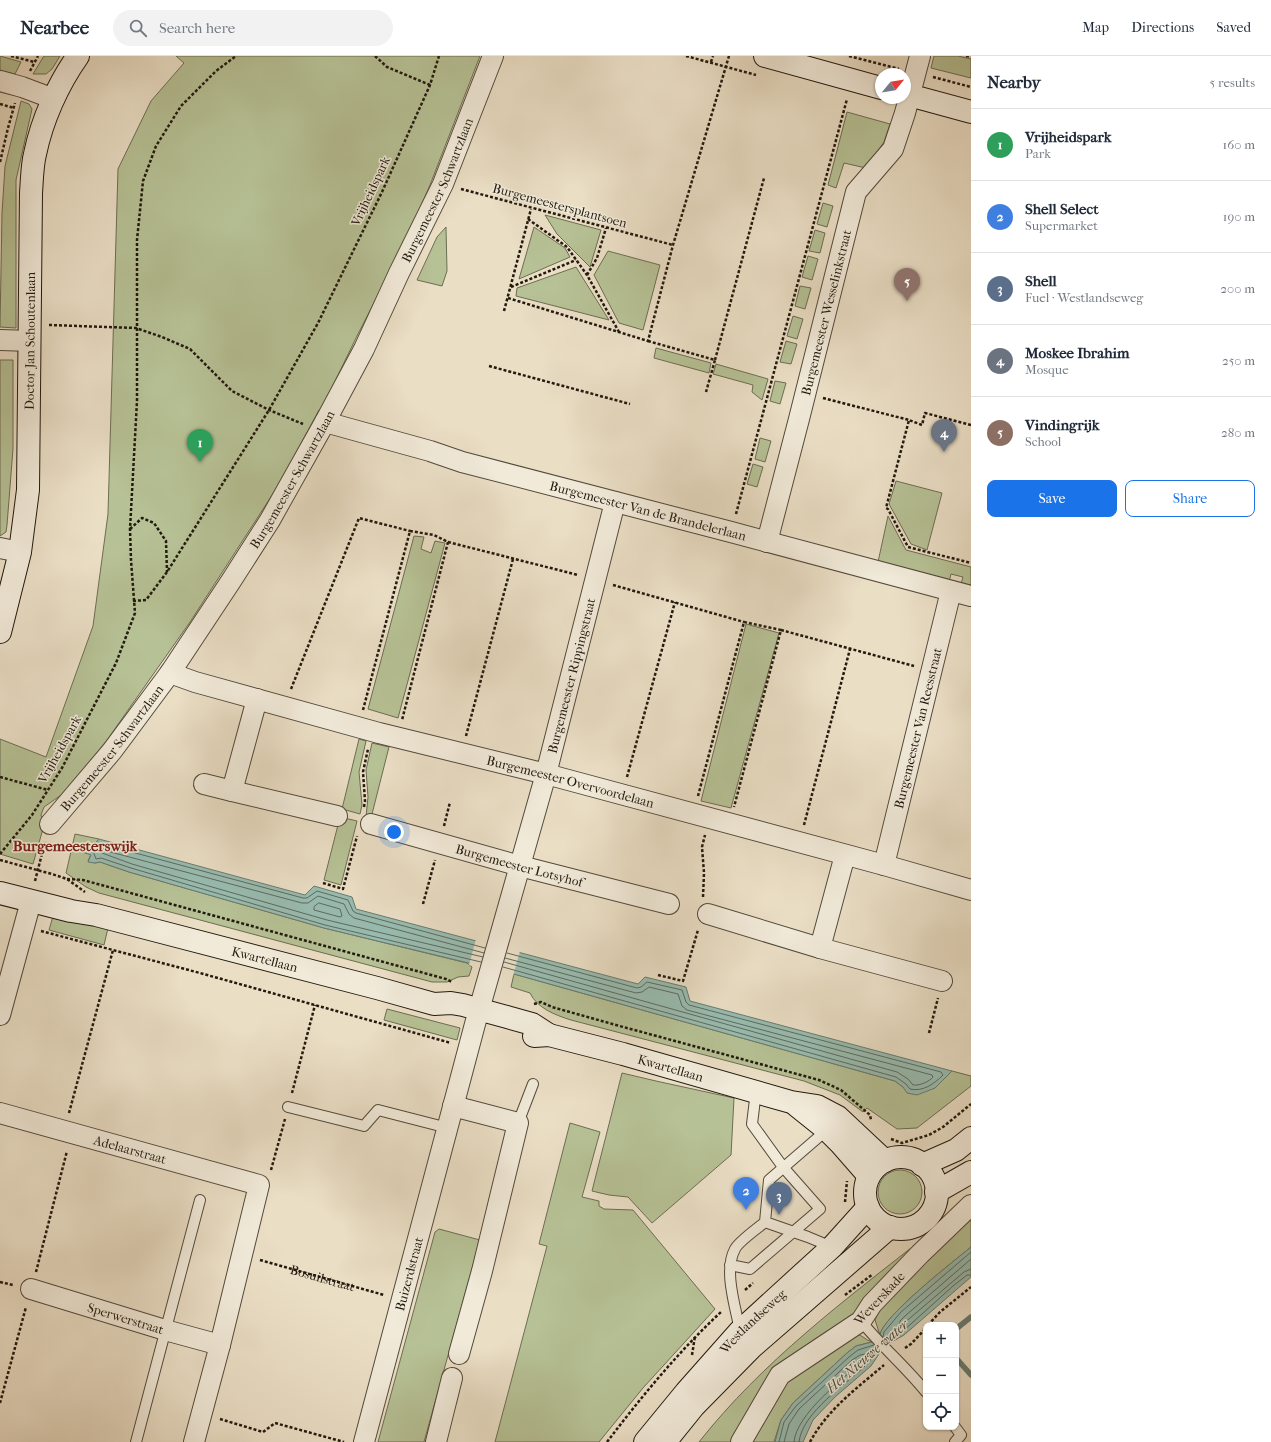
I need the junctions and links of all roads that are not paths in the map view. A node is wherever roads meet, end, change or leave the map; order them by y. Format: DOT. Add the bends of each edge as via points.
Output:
graph roads {
  1 [pos="78,56"];
  2 [pos="493,56"];
  3 [pos="765,56"];
  4 [pos="918,65"];
  5 [pos="0,81"];
  6 [pos="911,84"];
  7 [pos="875,86"];
  8 [pos="911,96"];
  9 [pos="54,99"];
  10 [pos="906,104"];
  11 [pos="971,112"];
  12 [pos="30,333"];
  13 [pos="0,340"];
  14 [pos="322,426"];
  15 [pos="615,502"];
  16 [pos="767,542"];
  17 [pos="10,550"];
  18 [pos="951,591"];
  19 [pos="971,596"];
  20 [pos="0,632"];
  21 [pos="170,673"];
  22 [pos="257,699"];
  23 [pos="546,774"];
  24 [pos="204,784"];
  25 [pos="232,791"];
  26 [pos="337,816"];
  27 [pos="364,823"];
  28 [pos="50,824"];
  29 [pos="845,855"];
  30 [pos="884,865"];
  31 [pos="520,866"];
  32 [pos="0,878"];
  33 [pos="971,890"];
  34 [pos="0,893"];
  35 [pos="30,901"];
  36 [pos="669,904"];
  37 [pos="708,914"];
  38 [pos="96,915"];
  39 [pos="820,948"];
  40 [pos="942,981"];
  41 [pos="0,1015"];
  42 [pos="477,1017"];
  43 [pos="533,1084"];
  44 [pos="756,1091"];
  45 [pos="453,1106"];
  46 [pos="288,1107"];
  47 [pos="0,1113"];
  48 [pos="518,1123"];
  49 [pos="833,1124"];
  50 [pos="448,1128"];
  51 [pos="971,1138"];
  52 [pos="885,1161"];
  53 [pos="922,1164"];
  54 [pos="783,1167"];
  55 [pos="971,1172"];
  56 [pos="869,1176"];
  57 [pos="936,1192"];
  58 [pos="200,1200"];
  59 [pos="971,1205"];
  60 [pos="868,1207"];
  61 [pos="765,1222"];
  62 [pos="890,1227"];
  63 [pos="792,1232"];
  64 [pos="832,1247"];
  65 [pos="730,1265"];
  66 [pos="31,1289"];
  67 [pos="861,1321"];
  68 [pos="165,1330"];
  69 [pos="740,1331"];
  70 [pos="220,1345"];
  71 [pos="459,1354"];
  72 [pos="452,1378"];
  73 [pos="923,1388"];
  74 [pos="957,1430"];
  75 [pos="136,1442"];
  76 [pos="194,1442"];
  77 [pos="364,1442"];
  78 [pos="436,1442"];
  79 [pos="645,1442"];
  80 [pos="665,1442"];
  81 [pos="741,1442"];
  82 [pos="955,1442"];
  1 -- 9 [label="street, Doctor Jan Schoutenlaan"];
  2 -- 14 [label="street, Burgemeester Schwartzlaan" via="443,184 364,349"];
  3 -- 7 [label="street"];
  4 -- 6 [label="street, Burgemeester Wesselinkstraat"];
  5 -- 9 [label="street"];
  8 -- 11 [label="street"];
  9 -- 12 [label="street, Doctor Jan Schoutenlaan" via="35,154 31,193"];
  10 -- 16 [label="street, Burgemeester Wesselinkstraat" via="893,149 856,192"];
  12 -- 13 [label="street"];
  12 -- 17 [label="street, Doctor Jan Schoutenlaan" via="28,490"];
  14 -- 15 [label="street, Burgemeester Van de Brandelerlaan" via="430,451 462,462"];
  14 -- 21 [label="street, Burgemeester Schwartzlaan" via="270,520"];
  15 -- 16 [label="street, Burgemeester Van de Brandelerlaan"];
  15 -- 23 [label="street, Burgemeester Rippingstraat"];
  16 -- 18 [label="street, Burgemeester Van de Brandelerlaan"];
  17 -- 20 [label="street, Doctor Jan Schoutenlaan"];
  18 -- 19 [label="street, Burgemeester Van de Brandelerlaan"];
  18 -- 30 [label="street, Burgemeester Van Reesstraat"];
  21 -- 22 [label="street, Burgemeester Overvoordelaan"];
  21 -- 28 [label="street, Burgemeester Schwartzlaan" via="112,750"];
  22 -- 23 [label="street, Burgemeester Overvoordelaan" via="379,734"];
  22 -- 25 [label="street"];
  23 -- 29 [label="street, Burgemeester Overvoordelaan"];
  23 -- 31 [label="street, Burgemeester Rippingstraat"];
  24 -- 25 [label="street"];
  25 -- 26 [label="street"];
  27 -- 31 [label="street, Burgemeester Lotsyhof"];
  29 -- 30 [label="street, Burgemeester Overvoordelaan"];
  29 -- 39 [label="street"];
  30 -- 33 [label="street, Burgemeester Overvoordelaan"];
  31 -- 36 [label="street, Burgemeester Lotsyhof"];
  31 -- 42 [label="street, Burgemeester Rippingstraat"];
  32 -- 38 [label="street, Kwartellaan" via="58,893"];
  34 -- 35 [label="street, Kwartellaan"];
  35 -- 38 [label="street, Kwartellaan"];
  35 -- 41 [label="street"];
  37 -- 39 [label="street"];
  38 -- 42 [label="street, Kwartellaan" via="434,1004 451,1004"];
  39 -- 40 [label="street"];
  42 -- 44 [label="street, Kwartellaan" via="532,1024 549,1035"];
  42 -- 45 [label="street, Buizerdstraat"];
  43 -- 48 [label="lane"];
  44 -- 49 [label="street, Kwartellaan" via="792,1102 817,1106"];
  44 -- 54 [label="lane" via="752,1124"];
  45 -- 48 [label="street"];
  45 -- 50 [label="street, Buizerdstraat"];
  46 -- 50 [label="lane" via="364,1126 378,1110"];
  47 -- 70 [label="street, Adelaarstraat" via="259,1185"];
  48 -- 71 [label="street"];
  49 -- 52 [label="street, Kwartellaan"];
  49 -- 54 [label="lane"];
  49 -- 56 [label="street, Kwartellaan" via="842,1144"];
  50 -- 77 [label="street, Buizerdstraat"];
  51 -- 53 [label="street" via="956,1150"];
  52 -- 53 [label="street" via="900,1157"];
  52 -- 56 [label="street"];
  53 -- 57 [label="street" via="932,1177"];
  54 -- 61 [label="lane" via="769,1180"];
  54 -- 63 [label="lane" via="820,1209"];
  55 -- 57 [label="street"];
  56 -- 60 [label="street" via="865,1192"];
  57 -- 62 [label="street" via="933,1208 922,1222 906,1228"];
  58 -- 68 [label="lane"];
  59 -- 67 [label="street, Weverskade" via="872,1304"];
  60 -- 62 [label="street" via="876,1219"];
  60 -- 64 [label="street, Westlandseweg"];
  61 -- 63 [label="lane"];
  61 -- 65 [label="lane" via="735,1248"];
  62 -- 80 [label="street, Westlandseweg" via="751,1348 694,1406"];
  63 -- 64 [label="lane"];
  63 -- 65 [label="lane" via="750,1269"];
  64 -- 69 [label="street, Westlandseweg"];
  65 -- 69 [label="lane" via="731,1285"];
  66 -- 68 [label="street, Sperwerstraat"];
  67 -- 73 [label="lane"];
  67 -- 81 [label="street, Weverskade" via="780,1375"];
  68 -- 70 [label="street, Sperwerstraat"];
  68 -- 75 [label="lane"];
  69 -- 79 [label="street, Westlandseweg"];
  70 -- 76 [label="street"];
  72 -- 78 [label="street"];
  74 -- 82 [label="lane" via="961,1435"];
}
